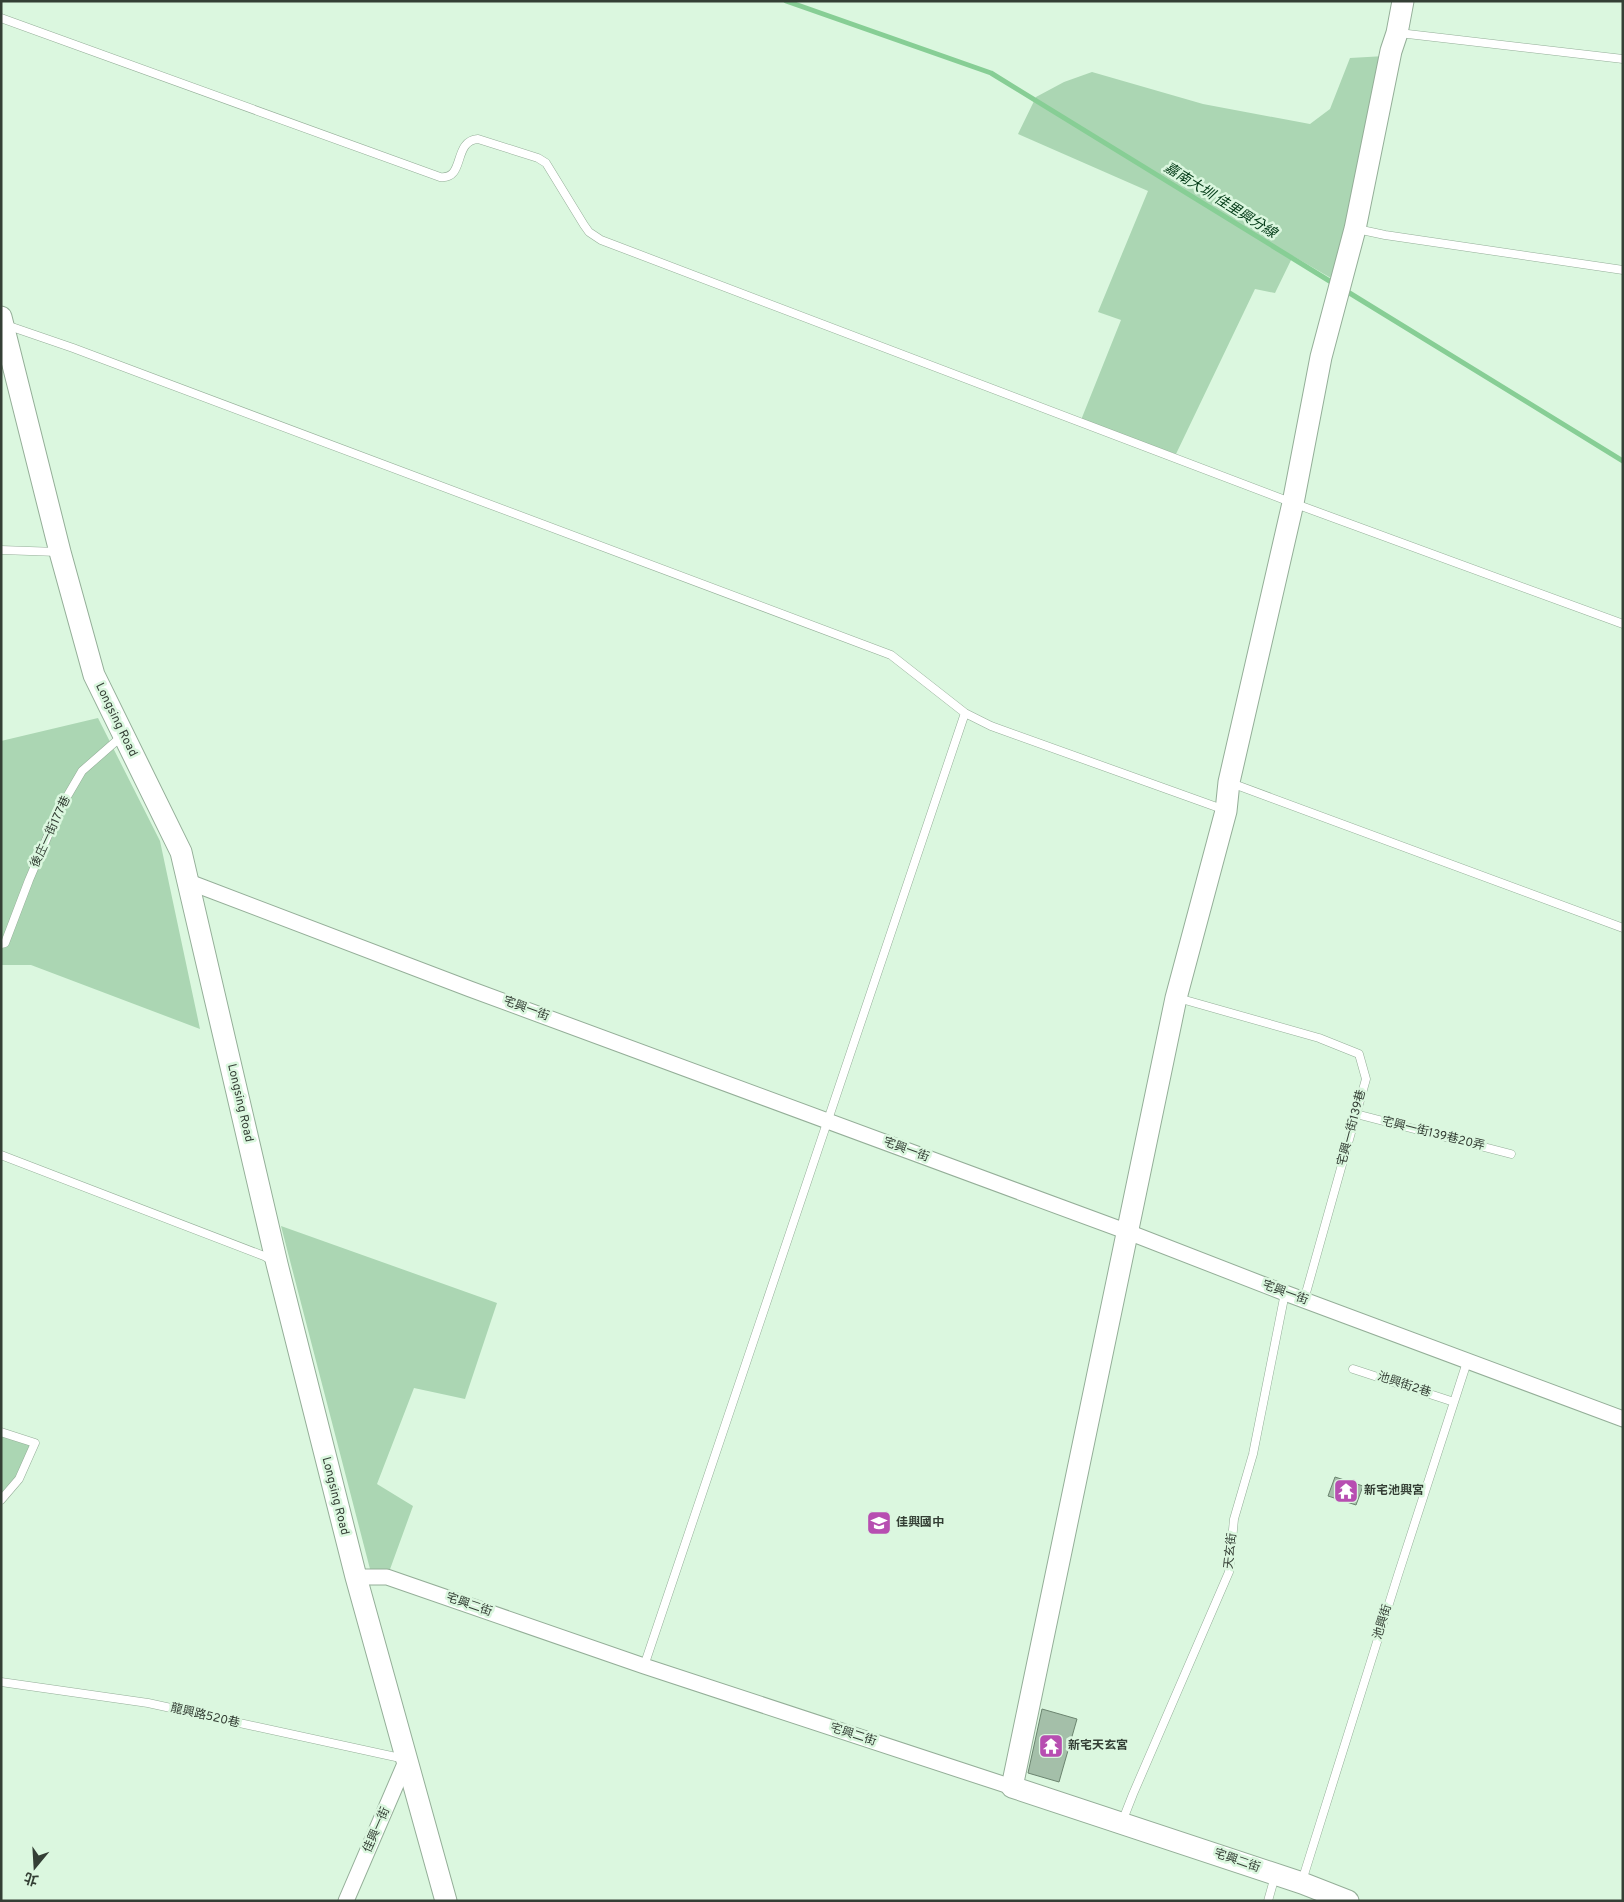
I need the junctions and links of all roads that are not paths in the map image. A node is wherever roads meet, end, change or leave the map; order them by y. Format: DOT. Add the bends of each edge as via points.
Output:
graph roads {
  1 [pos="1403,1"];
  2 [pos="1,18"];
  3 [pos="1397,33"];
  4 [pos="1623,59"];
  5 [pos="1354,229"];
  6 [pos="1623,270"];
  7 [pos="2,320"];
  8 [pos="1293,503"];
  9 [pos="1,550"];
  10 [pos="60,552"];
  11 [pos="1623,624"];
  12 [pos="965,713"];
  13 [pos="123,734"];
  14 [pos="1229,782"];
  15 [pos="1226,810"];
  16 [pos="189,882"];
  17 [pos="1623,928"];
  18 [pos="1,944"];
  19 [pos="1176,998"];
  20 [pos="1356,1114"];
  21 [pos="827,1120"];
  22 [pos="1510,1154"];
  23 [pos="1,1155"];
  24 [pos="1128,1232"];
  25 [pos="277,1264"];
  26 [pos="1285,1293"];
  27 [pos="1304,1300"];
  28 [pos="1467,1362"];
  29 [pos="1353,1369"];
  30 [pos="1454,1402"];
  31 [pos="1623,1419"];
  32 [pos="1,1432"];
  33 [pos="1,1500"];
  34 [pos="356,1578"];
  35 [pos="644,1666"];
  36 [pos="1,1682"];
  37 [pos="407,1759"];
  38 [pos="1012,1786"];
  39 [pos="1122,1822"];
  40 [pos="1276,1874"];
  41 [pos="1302,1882"];
  42 [pos="346,1901"];
  43 [pos="446,1901"];
  44 [pos="1268,1901"];
  45 [pos="1348,1901"];
  1 -- 3 [label="street"];
  2 -- 8 [label="lane" via="440,177 448,177 454,172 464,146 472,140 478,139 538,158 550,169 589,232 601,240"];
  3 -- 4 [label="lane"];
  3 -- 5 [label="street"];
  5 -- 6 [label="lane"];
  5 -- 8 [label="street" via="1321,357"];
  7 -- 10 [label="street, Longsing Road"];
  7 -- 12 [label="lane" via="891,655"];
  8 -- 11 [label="lane"];
  8 -- 14 [label="street"];
  9 -- 10 [label="lane"];
  10 -- 13 [label="street, Longsing Road" via="94,675"];
  12 -- 15 [label="lane" via="991,726"];
  12 -- 21 [label="lane"];
  13 -- 16 [label="street, Longsing Road" via="181,852"];
  13 -- 18 [label="lane, 後庄一街177巷" via="82,771 58,812 5,943"];
  14 -- 15 [label="street"];
  14 -- 17 [label="lane"];
  15 -- 19 [label="street"];
  16 -- 21 [label="street, 宅興一街"];
  16 -- 25 [label="street, Longsing Road"];
  19 -- 20 [label="lane, 宅興一街139巷" via="1320,1038 1359,1054 1366,1079"];
  19 -- 24 [label="street"];
  20 -- 22 [label="lane, 宅興一街139巷20弄"];
  20 -- 27 [label="lane, 宅興一街139巷"];
  21 -- 24 [label="street, 宅興一街"];
  21 -- 35 [label="lane"];
  23 -- 25 [label="lane" via="264,1256"];
  24 -- 26 [label="street, 宅興一街"];
  24 -- 38 [label="street"];
  25 -- 34 [label="street, Longsing Road"];
  26 -- 27 [label="street, 宅興一街"];
  26 -- 39 [label="lane, 天玄街" via="1253,1454 1234,1519 1229,1572"];
  27 -- 28 [label="street, 宅興一街"];
  28 -- 30 [label="lane, 池興街"];
  28 -- 31 [label="street, 宅興一街"];
  29 -- 30 [label="lane, 池興街2巷"];
  30 -- 41 [label="lane, 池興街"];
  32 -- 33 [label="lane" via="35,1443 19,1479"];
  34 -- 35 [label="street, 宅興二街" via="387,1577"];
  34 -- 37 [label="street, Longsing Road"];
  35 -- 38 [label="street, 宅興二街"];
  36 -- 37 [label="lane, 龍興路520巷" via="148,1703"];
  37 -- 42 [label="street, 佳興一街"];
  37 -- 43 [label="street, Longsing Road"];
  38 -- 39 [label="street, 宅興二街"];
  39 -- 40 [label="street, 宅興二街"];
  40 -- 41 [label="street, 宅興二街"];
  40 -- 44 [label="lane"];
  41 -- 45 [label="street, 宅興二街"];
}
